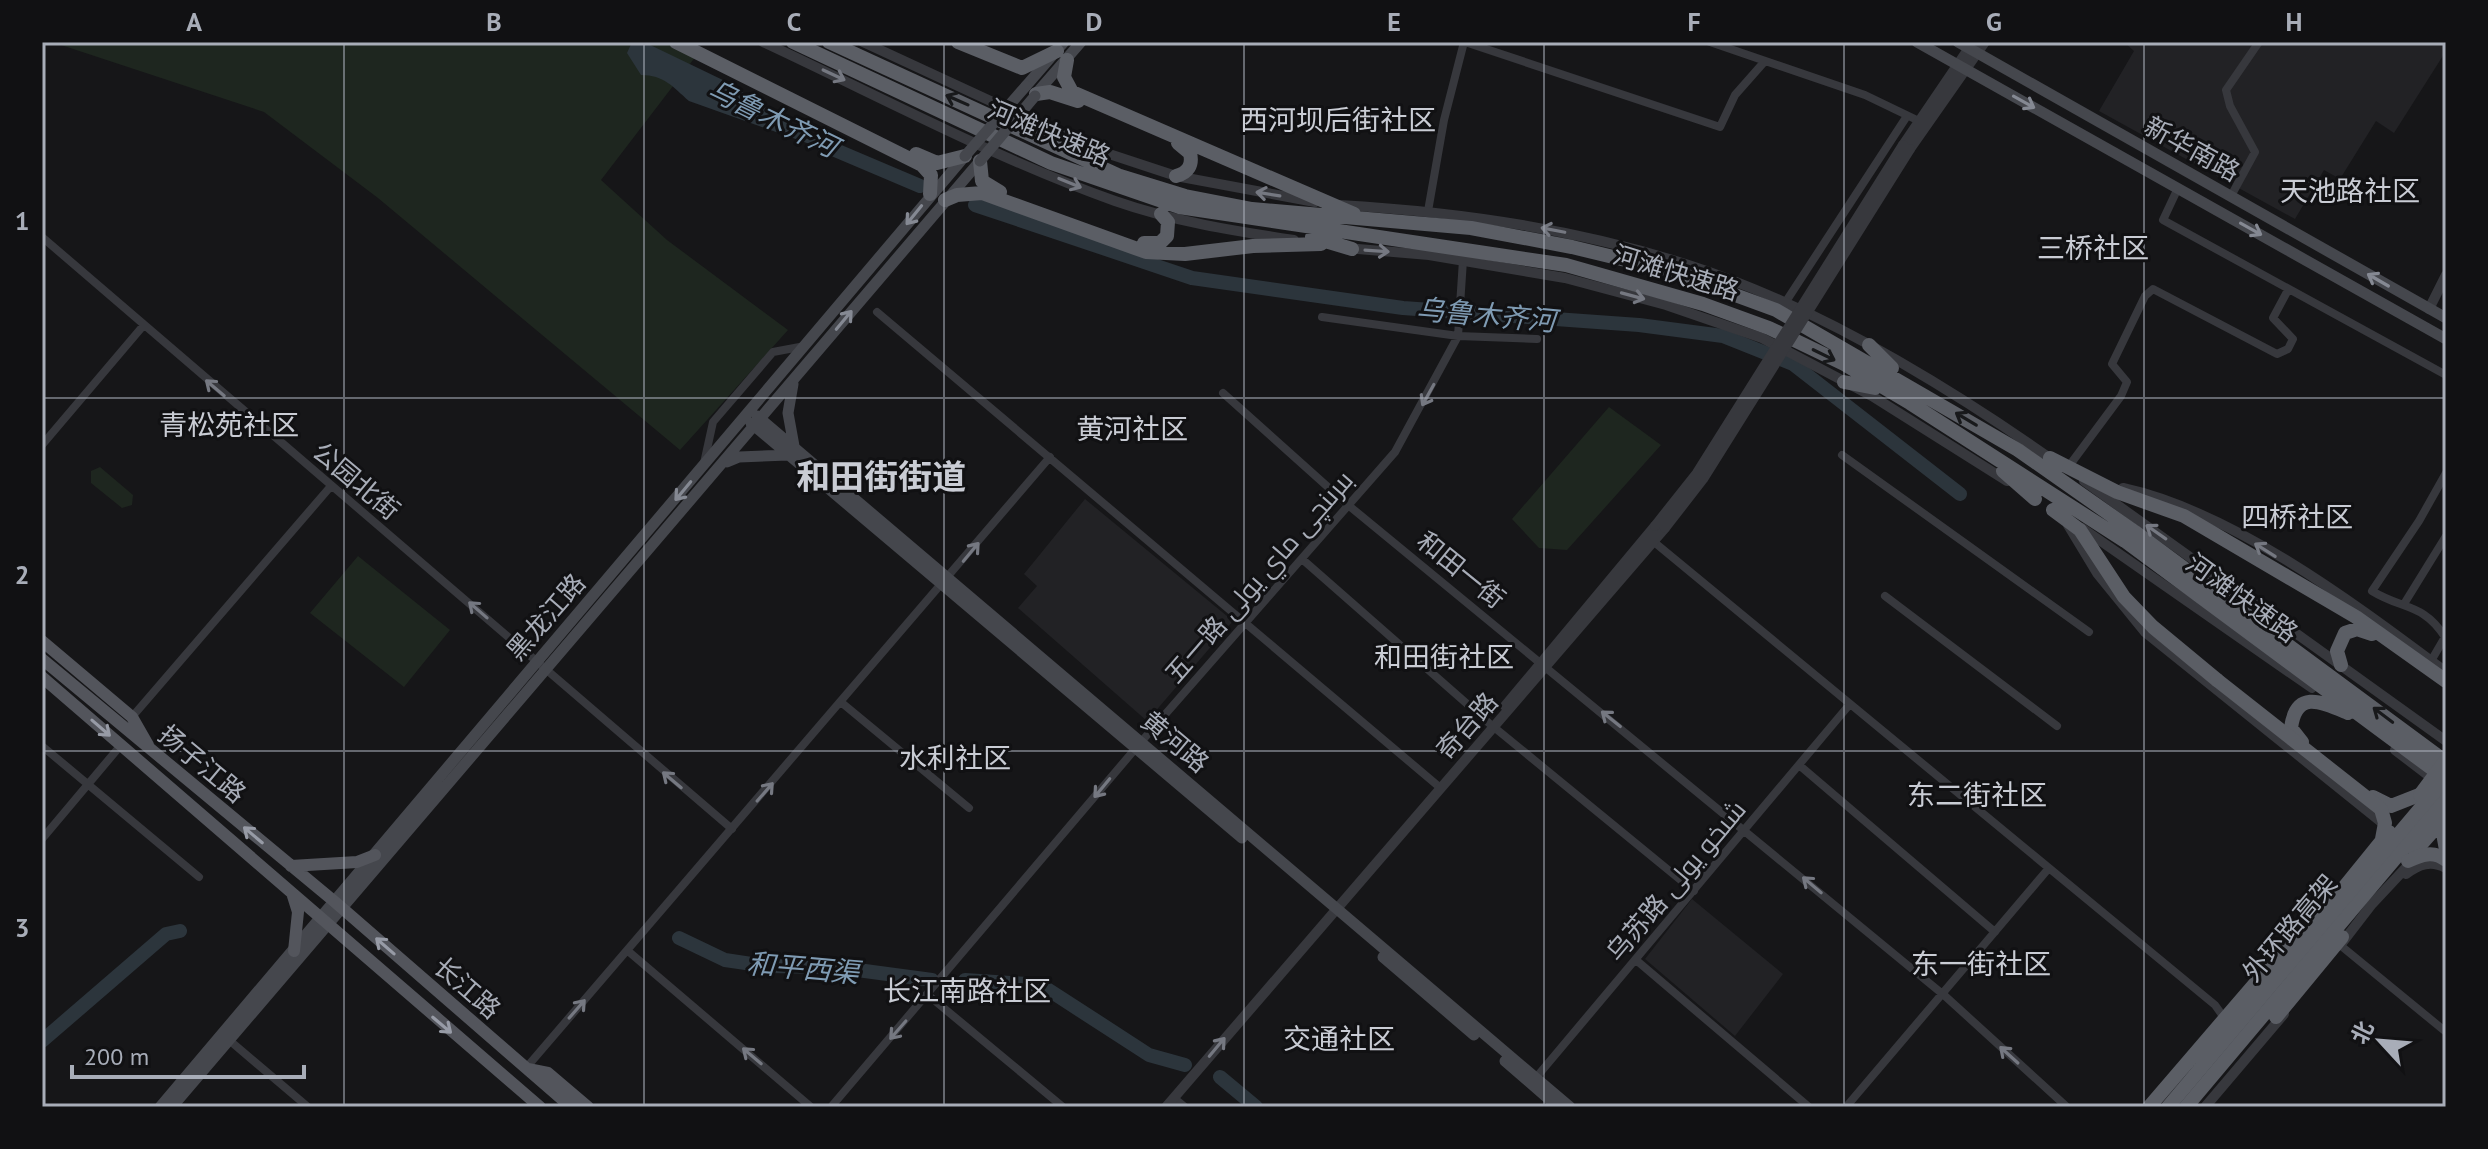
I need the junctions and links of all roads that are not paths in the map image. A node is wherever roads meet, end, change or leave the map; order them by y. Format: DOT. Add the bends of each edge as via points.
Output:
graph roads {
  1 [pos="676,42"];
  2 [pos="692,42"];
  3 [pos="763,42"];
  4 [pos="793,42"];
  5 [pos="829,42"];
  6 [pos="863,42"];
  7 [pos="947,42"];
  8 [pos="958,42"];
  9 [pos="1081,42"];
  10 [pos="1464,42"];
  11 [pos="1710,42"];
  12 [pos="1917,42"];
  13 [pos="1985,42"];
  14 [pos="2259,42"];
  15 [pos="1969,46"];
  16 [pos="1500,47"];
  17 [pos="1063,51"];
  18 [pos="1765,61"];
  19 [pos="1960,66"];
  20 [pos="1032,92"];
  21 [pos="1015,100"];
  22 [pos="1907,116"];
  23 [pos="1919,121"];
  24 [pos="1907,147"];
  25 [pos="965,156"];
  26 [pos="980,161"];
  27 [pos="1176,176"];
  28 [pos="2178,188"];
  29 [pos="930,194"];
  30 [pos="2231,196"];
  31 [pos="945,200"];
  32 [pos="1333,205"];
  33 [pos="1428,211"];
  34 [pos="1161,214"];
  35 [pos="1369,220"];
  36 [pos="1258,221"];
  37 [pos="42,237"];
  38 [pos="1321,244"];
  39 [pos="1352,249"];
  40 [pos="1463,260"];
  41 [pos="2446,275"];
  42 [pos="2288,290"];
  43 [pos="1785,303"];
  44 [pos="2429,309"];
  45 [pos="877,312"];
  46 [pos="1322,317"];
  47 [pos="2446,318"];
  48 [pos="143,326"];
  49 [pos="1458,336"];
  50 [pos="1537,339"];
  51 [pos="2446,339"];
  52 [pos="1869,345"];
  53 [pos="806,346"];
  54 [pos="2446,375"];
  55 [pos="794,380"];
  56 [pos="1844,382"];
  57 [pos="1910,385"];
  58 [pos="1891,392"];
  59 [pos="1223,393"];
  60 [pos="747,414"];
  61 [pos="758,423"];
  62 [pos="2001,440"];
  63 [pos="1969,442"];
  64 [pos="42,445"];
  65 [pos="792,452"];
  66 [pos="1842,455"];
  67 [pos="2048,456"];
  68 [pos="1050,457"];
  69 [pos="722,463"];
  70 [pos="2069,466"];
  71 [pos="703,467"];
  72 [pos="2446,473"];
  73 [pos="2096,482"];
  74 [pos="331,486"];
  75 [pos="2035,499"];
  76 [pos="1348,505"];
  77 [pos="2056,512"];
  78 [pos="1660,527"];
  79 [pos="2446,536"];
  80 [pos="1654,542"];
  81 [pos="1302,559"];
  82 [pos="946,582"];
  83 [pos="1885,596"];
  84 [pos="2404,604"];
  85 [pos="1246,623"];
  86 [pos="2089,632"];
  87 [pos="42,641"];
  88 [pos="2339,658"];
  89 [pos="42,659"];
  90 [pos="2431,661"];
  91 [pos="541,664"];
  92 [pos="1545,665"];
  93 [pos="2446,672"];
  94 [pos="42,677"];
  95 [pos="2446,681"];
  96 [pos="2446,689"];
  97 [pos="842,703"];
  98 [pos="1850,704"];
  99 [pos="2348,713"];
  100 [pos="132,717"];
  101 [pos="1492,726"];
  102 [pos="2057,726"];
  103 [pos="2446,741"];
  104 [pos="121,745"];
  105 [pos="1138,745"];
  106 [pos="42,746"];
  107 [pos="152,751"];
  108 [pos="2446,761"];
  109 [pos="1799,765"];
  110 [pos="2441,778"];
  111 [pos="1437,785"];
  112 [pos="87,786"];
  113 [pos="2446,789"];
  114 [pos="2419,795"];
  115 [pos="2446,798"];
  116 [pos="969,808"];
  117 [pos="2446,820"];
  118 [pos="732,829"];
  119 [pos="1745,829"];
  120 [pos="2388,836"];
  121 [pos="42,839"];
  122 [pos="2446,850"];
  123 [pos="375,855"];
  124 [pos="2446,860"];
  125 [pos="2408,861"];
  126 [pos="291,866"];
  127 [pos="2049,868"];
  128 [pos="2446,868"];
  129 [pos="199,877"];
  130 [pos="1694,891"];
  131 [pos="2338,892"];
  132 [pos="292,893"];
  133 [pos="2379,895"];
  134 [pos="339,906"];
  135 [pos="1335,909"];
  136 [pos="324,922"];
  137 [pos="2350,924"];
  138 [pos="1995,932"];
  139 [pos="2340,945"];
  140 [pos="294,951"];
  141 [pos="628,951"];
  142 [pos="1636,960"];
  143 [pos="1942,994"];
  144 [pos="928,995"];
  145 [pos="2252,1011"];
  146 [pos="2229,1022"];
  147 [pos="2446,1032"];
  148 [pos="229,1040"];
  149 [pos="2236,1049"];
  150 [pos="526,1068"];
  151 [pos="1533,1080"];
  152 [pos="1170,1102"];
  153 [pos="177,1105"];
  154 [pos="160,1107"];
  155 [pos="308,1107"];
  156 [pos="540,1107"];
  157 [pos="571,1107"];
  158 [pos="588,1107"];
  159 [pos="811,1107"];
  160 [pos="831,1107"];
  161 [pos="1063,1107"];
  162 [pos="1185,1107"];
  163 [pos="1558,1107"];
  164 [pos="1570,1107"];
  165 [pos="1809,1107"];
  166 [pos="1846,1107"];
  167 [pos="2067,1107"];
  168 [pos="2152,1107"];
  169 [pos="2168,1107"];
  170 [pos="2186,1107"];
  171 [pos="2197,1107"];
  172 [pos="2205,1107"];
  1 -- 29 [label="highway" via="922,165 931,175"];
  2 -- 25 [label="highway" via="928,160 947,163"];
  3 -- 34 [label="street, one-way" via="1047,174"];
  4 -- 36 [label="highway, 河滩快速路" via="1051,163 1179,207"];
  35 -- 5 [label="highway, 河滩快速路, one-way" via="1252,209 1120,176"];
  6 -- 27 [label="street" via="1094,149"];
  7 -- 21 [label="highway" via="1008,71 1016,81"];
  8 -- 17 [label="highway" via="1022,68"];
  9 -- 17 [label="main road"];
  10 -- 16 [label="street"];
  10 -- 33 [label="street"];
  11 -- 18 [label="street"];
  12 -- 19 [label="main road"];
  13 -- 15 [label="street"];
  14 -- 30 [label="street" via="2226,90 2255,152"];
  15 -- 19 [label="street"];
  15 -- 30 [label="main road, 新华南路"];
  16 -- 18 [label="street" via="1720,127 1735,95"];
  17 -- 20 [label="main road"];
  17 -- 32 [label="highway" via="1064,77 1072,92"];
  18 -- 22 [label="street" via="1865,95"];
  19 -- 23 [label="street"];
  19 -- 24 [label="street"];
  19 -- 28 [label="main road, one-way"];
  20 -- 21 [label="main road, 黑龙江路, bridge"];
  20 -- 26 [label="main road, 黑龙江路, bridge"];
  20 -- 27 [label="highway" via="1064,95 1183,146 1191,163"];
  21 -- 25 [label="main road, 黑龙江路, bridge"];
  22 -- 23 [label="street"];
  22 -- 43 [label="street"];
  23 -- 24 [label="street"];
  24 -- 78 [label="street, bridge" via="1703,479"];
  25 -- 29 [label="main road, 黑龙江路"];
  26 -- 31 [label="main road, 黑龙江路"];
  26 -- 34 [label="highway" via="979,175 987,186 1131,241 1164,240 1169,226"];
  32 -- 27 [label="street, one-way"];
  28 -- 42 [label="street" via="2163,220"];
  28 -- 51 [label="main road, one-way"];
  29 -- 53 [label="main road, 黑龙江路, one-way"];
  44 -- 30 [label="main road, 新华南路, one-way"];
  31 -- 38 [label="highway" via="982,193 1146,252"];
  55 -- 31 [label="main road, 黑龙江路, one-way"];
  32 -- 33 [label="street"];
  32 -- 35 [label="highway"];
  43 -- 33 [label="street, one-way" via="1721,276 1577,235"];
  34 -- 38 [label="street"];
  35 -- 57 [label="highway, 河滩快速路" via="1471,228 1667,270 1776,310"];
  36 -- 39 [label="highway"];
  36 -- 58 [label="highway, 河滩快速路, one-way" via="1566,265 1769,328"];
  37 -- 48 [label="street, 公园北街"];
  38 -- 39 [label="street"];
  39 -- 40 [label="street, one-way"];
  40 -- 49 [label="street, 五一路 بىرىنچى ماي يولى"];
  40 -- 56 [label="street, one-way" via="1565,278 1666,305 1762,338"];
  41 -- 44 [label="street"];
  42 -- 54 [label="street"];
  42 -- 70 [label="street" via="2273,318 2293,339 2277,354 2153,289 2112,364 2127,382 2121,396"];
  43 -- 52 [label="street"];
  44 -- 47 [label="main road, 新华南路"];
  45 -- 68 [label="street"];
  46 -- 49 [label="street"];
  48 -- 64 [label="street"];
  74 -- 48 [label="street, 公园北街, one-way"];
  49 -- 50 [label="street"];
  49 -- 76 [label="street, 五一路 بىرىنچى ماي يولى, one-way" via="1395,452"];
  52 -- 57 [label="highway"];
  52 -- 67 [label="street"];
  53 -- 60 [label="main road, 黑龙江路"];
  53 -- 71 [label="street" via="773,352 713,422"];
  55 -- 61 [label="main road, 黑龙江路"];
  55 -- 65 [label="main road" via="788,413"];
  56 -- 58 [label="highway"];
  56 -- 75 [label="street"];
  62 -- 57 [label="highway, 河滩快速路, one-way"];
  58 -- 63 [label="highway, 河滩快速路"];
  59 -- 76 [label="street, 和田一街"];
  60 -- 61 [label="main road, 黄河路"];
  60 -- 71 [label="main road, 黑龙江路"];
  61 -- 65 [label="main road, 黄河路"];
  61 -- 69 [label="main road, 黑龙江路"];
  62 -- 67 [label="highway"];
  108 -- 62 [label="highway, 河滩快速路, one-way"];
  63 -- 75 [label="highway"];
  63 -- 110 [label="highway, 河滩快速路" via="2125,541"];
  65 -- 69 [label="main road"];
  65 -- 82 [label="main road, 黄河路"];
  66 -- 86 [label="street"];
  67 -- 70 [label="highway"];
  88 -- 67 [label="street, one-way"];
  82 -- 68 [label="street, one-way"];
  68 -- 85 [label="street"];
  69 -- 91 [label="main road, 黑龙江路"];
  70 -- 73 [label="highway"];
  71 -- 91 [label="main road, 黑龙江路, one-way"];
  72 -- 84 [label="street" via="2372,591"];
  90 -- 73 [label="street, one-way" via="2233,530 2144,493"];
  73 -- 95 [label="highway" via="2184,516 2356,617"];
  91 -- 74 [label="street, 公园北街, one-way"];
  74 -- 100 [label="street"];
  75 -- 77 [label="street"];
  76 -- 81 [label="street, 五一路 بىرىنچى ماي يولى"];
  76 -- 92 [label="street, 和田一街"];
  77 -- 99 [label="street"];
  77 -- 120 [label="street" via="2145,632"];
  77 -- 120 [label="highway, bridge" via="2080,530 2124,597 2153,627 2381,809"];
  78 -- 80 [label="street, 奇台路"];
  78 -- 92 [label="street, 奇台路"];
  79 -- 84 [label="street"];
  80 -- 92 [label="street, 奇台路"];
  80 -- 98 [label="street"];
  81 -- 85 [label="street, 五一路 بىرىنچى ماي يولى"];
  81 -- 101 [label="street"];
  82 -- 97 [label="street"];
  82 -- 105 [label="main road, 黄河路"];
  83 -- 102 [label="street"];
  84 -- 90 [label="street" via="2433,618 2445,637"];
  85 -- 105 [label="street, 五一路 بىرىنچى ماي يولى"];
  85 -- 111 [label="street"];
  87 -- 100 [label="main road"];
  88 -- 96 [label="highway" via="2345,633 2365,630"];
  88 -- 103 [label="street"];
  89 -- 107 [label="main road, 扬子江路"];
  90 -- 93 [label="street"];
  118 -- 91 [label="street, 公园北街, one-way"];
  91 -- 123 [label="main road, 黑龙江路"];
  91 -- 134 [label="main road, 黑龙江路"];
  92 -- 101 [label="street, 奇台路"];
  119 -- 92 [label="street, 和田一街, one-way"];
  94 -- 104 [label="main road, 扬子江路, one-way"];
  97 -- 116 [label="street"];
  118 -- 97 [label="street, one-way"];
  98 -- 109 [label="street, 乌苏路 شىخو يولى"];
  98 -- 127 [label="street"];
  99 -- 110 [label="street"];
  99 -- 114 [label="highway, bridge" via="2326,703 2306,702 2298,707 2291,728 2381,803 2391,806"];
  100 -- 107 [label="main road"];
  101 -- 111 [label="street, 奇台路"];
  101 -- 130 [label="street"];
  101 -- 135 [label="street, 奇台路"];
  104 -- 112 [label="street"];
  104 -- 132 [label="main road, 扬子江路"];
  105 -- 135 [label="main road, 黄河路"];
  105 -- 144 [label="street, 五一路 بىرىنچى ماي يولى, one-way"];
  106 -- 112 [label="street"];
  126 -- 107 [label="main road, 扬子江路, one-way"];
  108 -- 114 [label="highway, bridge"];
  109 -- 119 [label="street, 乌苏路 شىخو يولى"];
  109 -- 138 [label="street"];
  110 -- 113 [label="street"];
  110 -- 120 [label="street"];
  110 -- 145 [label="highway, 外环路高架, bridge"];
  111 -- 135 [label="street, 奇台路"];
  112 -- 121 [label="street"];
  112 -- 129 [label="street"];
  114 -- 120 [label="highway, bridge"];
  115 -- 149 [label="highway, 外环路高架"];
  117 -- 122 [label="highway"];
  117 -- 125 [label="highway"];
  117 -- 133 [label="street"];
  118 -- 141 [label="street"];
  119 -- 130 [label="street, 乌苏路 شىخو يولى"];
  143 -- 119 [label="street, 和田一街, one-way"];
  120 -- 131 [label="highway, bridge"];
  120 -- 146 [label="street"];
  123 -- 126 [label="main road" via="357,862"];
  123 -- 134 [label="main road, 黑龙江路"];
  124 -- 125 [label="highway, bridge" via="2424,854"];
  125 -- 137 [label="highway"];
  126 -- 134 [label="main road, 扬子江路"];
  127 -- 138 [label="street"];
  127 -- 146 [label="street"];
  128 -- 133 [label="street" via="2435,862 2415,867"];
  130 -- 142 [label="street, 乌苏路 شىخو يولى"];
  131 -- 145 [label="highway, bridge"];
  131 -- 168 [label="highway, bridge" via="2308,919"];
  132 -- 136 [label="main road, 扬子江路"];
  132 -- 140 [label="main road" via="298,912"];
  133 -- 139 [label="street"];
  134 -- 136 [label="main road, 黑龙江路"];
  150 -- 134 [label="main road, 长江路, one-way"];
  135 -- 151 [label="main road, 黄河路"];
  152 -- 135 [label="street, 奇台路, one-way"];
  136 -- 140 [label="main road, 黑龙江路"];
  136 -- 148 [label="main road, 黑龙江路"];
  136 -- 156 [label="main road, 长江路, one-way"];
  137 -- 149 [label="highway"];
  137 -- 171 [label="highway" via="2314,974"];
  138 -- 143 [label="street"];
  139 -- 147 [label="street"];
  139 -- 172 [label="street"];
  140 -- 154 [label="main road, 黑龙江路"];
  150 -- 141 [label="street, one-way"];
  159 -- 141 [label="street, one-way"];
  142 -- 151 [label="street, 乌苏路 شىخو يولى"];
  142 -- 165 [label="street"];
  143 -- 166 [label="street"];
  167 -- 143 [label="street, 和田一街, one-way"];
  144 -- 160 [label="street, 五一路 بىرىنچى ماي يولى, one-way"];
  144 -- 161 [label="street"];
  145 -- 169 [label="highway, 外环路高架, bridge"];
  146 -- 168 [label="street"];
  148 -- 153 [label="main road, 黑龙江路"];
  148 -- 155 [label="street"];
  149 -- 170 [label="highway, 外环路高架"];
  150 -- 157 [label="main road, 长江路"];
  150 -- 158 [label="main road" via="548,1073"];
  151 -- 163 [label="main road, 黄河路"];
  151 -- 164 [label="main road, 黄河路"];
  152 -- 162 [label="street"];
}
